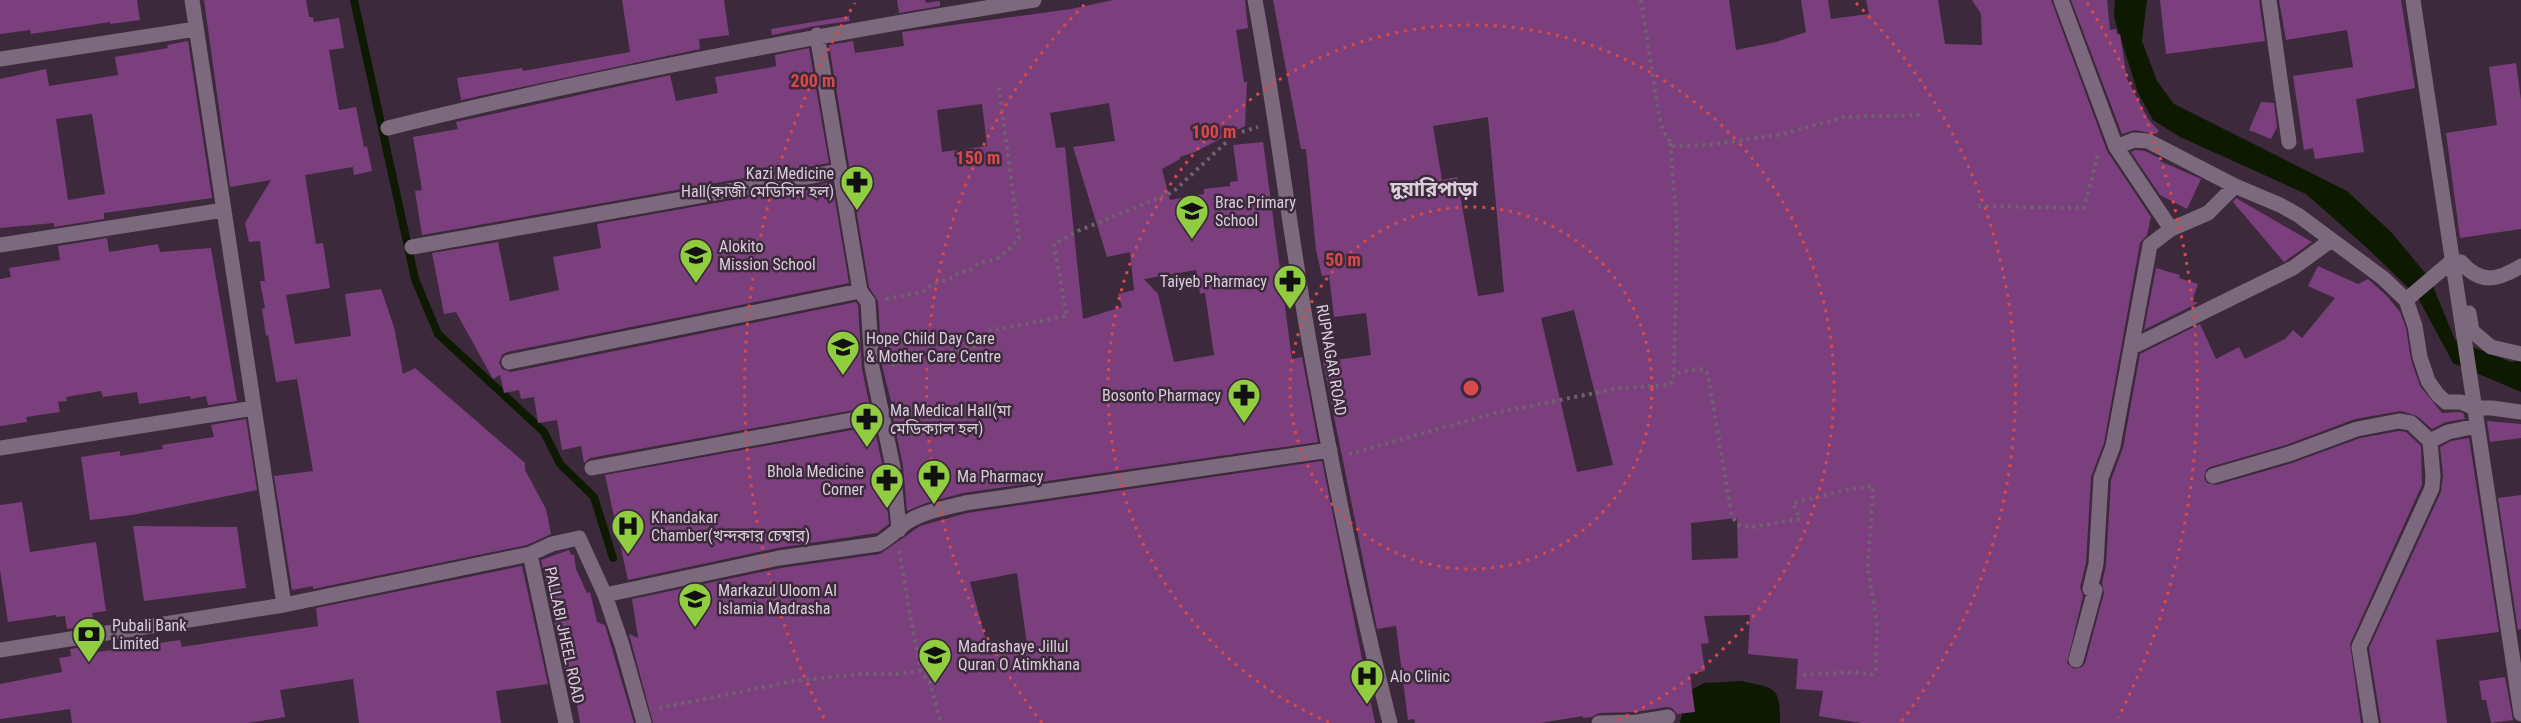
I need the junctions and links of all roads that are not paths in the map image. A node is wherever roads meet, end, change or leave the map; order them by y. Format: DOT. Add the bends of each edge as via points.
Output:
graph roads {
  1 [pos="192,0"];
  2 [pos="1034,0"];
  3 [pos="1255,0"];
  4 [pos="2061,0"];
  5 [pos="2269,0"];
  6 [pos="2413,0"];
  7 [pos="196,29"];
  8 [pos="817,36"];
  9 [pos="0,59"];
  10 [pos="388,128"];
  11 [pos="2289,142"];
  12 [pos="2115,144"];
  13 [pos="840,171"];
  14 [pos="2235,186"];
  15 [pos="224,210"];
  16 [pos="2171,229"];
  17 [pos="2331,241"];
  18 [pos="0,245"];
  19 [pos="412,247"];
  20 [pos="2521,266"];
  21 [pos="2446,267"];
  22 [pos="2456,287"];
  23 [pos="864,297"];
  24 [pos="2407,299"];
  25 [pos="2132,347"];
  26 [pos="2521,354"];
  27 [pos="509,362"];
  28 [pos="2474,406"];
  29 [pos="254,408"];
  30 [pos="2521,412"];
  31 [pos="884,414"];
  32 [pos="2477,426"];
  33 [pos="2430,441"];
  34 [pos="0,448"];
  35 [pos="1330,455"];
  36 [pos="592,468"];
  37 [pos="2213,476"];
  38 [pos="898,531"];
  39 [pos="530,554"];
  40 [pos="605,594"];
  41 [pos="284,605"];
  42 [pos="0,650"];
  43 [pos="2076,660"];
  44 [pos="2521,714"];
  45 [pos="1668,717"];
  46 [pos="642,718"];
  47 [pos="566,723"];
  48 [pos="1390,723"];
  49 [pos="1599,723"];
  50 [pos="2371,723"];
  1 -- 7 [label="street"];
  2 -- 8 [label="street"];
  3 -- 35 [label="street, RUPNAGAR ROAD"];
  4 -- 12 [label="street"];
  5 -- 11 [label="street"];
  6 -- 21 [label="street"];
  7 -- 9 [label="street"];
  7 -- 15 [label="street"];
  8 -- 10 [label="street"];
  8 -- 13 [label="street"];
  12 -- 14 [label="street" via="2148,141"];
  12 -- 16 [label="street"];
  13 -- 19 [label="street"];
  13 -- 23 [label="street"];
  14 -- 16 [label="street" via="2208,213"];
  14 -- 17 [label="street" via="2289,210"];
  15 -- 18 [label="street"];
  15 -- 29 [label="street"];
  16 -- 25 [label="street" via="2150,245"];
  17 -- 24 [label="street"];
  17 -- 25 [label="street" via="2292,268"];
  20 -- 21 [label="street" via="2491,279 2470,273 2461,262"];
  21 -- 22 [label="street"];
  21 -- 24 [label="street"];
  22 -- 26 [label="street" via="2461,287 2472,331 2491,347"];
  22 -- 28 [label="street"];
  23 -- 27 [label="street"];
  23 -- 31 [label="street" via="872,367"];
  24 -- 28 [label="street" via="2428,381 2446,402"];
  25 -- 43 [label="street" via="2113,446 2101,478 2096,564 2090,589 2095,590"];
  28 -- 30 [label="street"];
  28 -- 32 [label="street"];
  29 -- 34 [label="street"];
  29 -- 41 [label="street"];
  31 -- 36 [label="street"];
  31 -- 38 [label="street"];
  32 -- 33 [label="street" via="2448,432"];
  32 -- 44 [label="street"];
  33 -- 37 [label="street" via="2411,423 2399,421 2357,429"];
  33 -- 50 [label="street" via="2432,488 2359,647"];
  35 -- 38 [label="street" via="964,503 918,517"];
  35 -- 48 [label="street, RUPNAGAR ROAD"];
  38 -- 40 [label="street" via="878,544 779,558"];
  39 -- 40 [label="street" via="579,538"];
  39 -- 41 [label="street"];
  39 -- 47 [label="street, PALLABI JHEEL ROAD"];
  40 -- 46 [label="street"];
  41 -- 42 [label="street"];
  45 -- 49 [label="street"];
}
